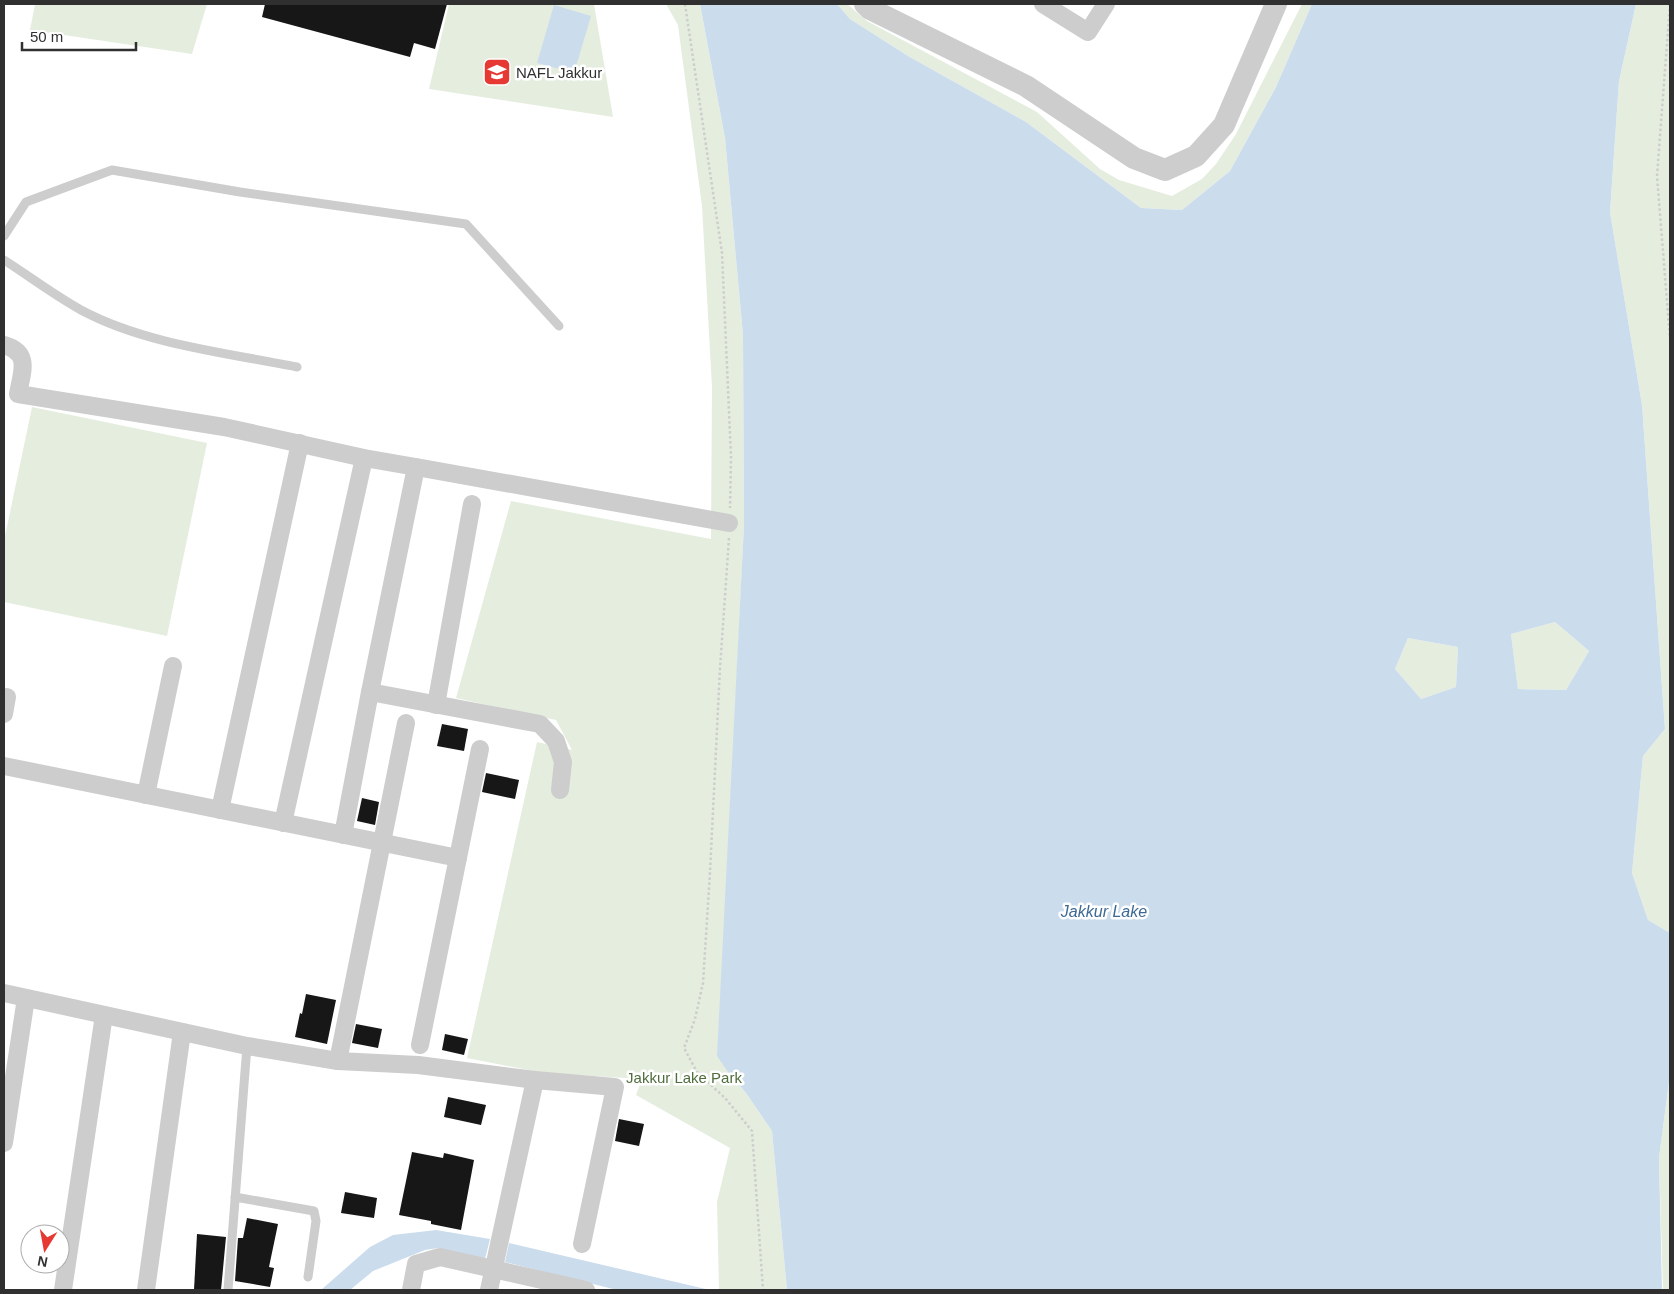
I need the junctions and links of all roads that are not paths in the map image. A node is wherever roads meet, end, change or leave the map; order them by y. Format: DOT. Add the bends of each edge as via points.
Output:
graph roads {
  1 [pos="865,4"];
  2 [pos="1043,4"];
  3 [pos="1106,4"];
  4 [pos="1276,4"];
  5 [pos="4,236"];
  6 [pos="4,260"];
  7 [pos="559,326"];
  8 [pos="4,345"];
  9 [pos="297,366"];
  10 [pos="300,443"];
  11 [pos="364,458"];
  12 [pos="416,467"];
  13 [pos="472,504"];
  14 [pos="729,523"];
  15 [pos="173,666"];
  16 [pos="370,692"];
  17 [pos="436,704"];
  18 [pos="406,724"];
  19 [pos="480,749"];
  20 [pos="4,766"];
  21 [pos="560,790"];
  22 [pos="146,795"];
  23 [pos="220,810"];
  24 [pos="284,823"];
  25 [pos="343,835"];
  26 [pos="382,843"];
  27 [pos="458,858"];
  28 [pos="4,994"];
  29 [pos="26,998"];
  30 [pos="104,1015"];
  31 [pos="182,1032"];
  32 [pos="420,1045"];
  33 [pos="248,1046"];
  34 [pos="338,1061"];
  35 [pos="535,1080"];
  36 [pos="4,1143"];
  37 [pos="235,1197"];
  38 [pos="582,1244"];
  39 [pos="493,1269"];
  40 [pos="308,1277"];
  41 [pos="63,1290"];
  42 [pos="146,1290"];
  43 [pos="228,1290"];
  44 [pos="411,1290"];
  45 [pos="489,1290"];
  46 [pos="586,1290"];
  1 -- 4 [label="street" via="1026,86 1134,158 1165,170 1196,156 1224,125"];
  2 -- 3 [label="street" via="1088,32"];
  5 -- 7 [label="lane" via="26,202 112,170 466,224"];
  6 -- 9 [label="lane" via="81,310 124,329 164,341"];
  8 -- 10 [label="street" via="19,352 23,360 18,394 224,427"];
  10 -- 11 [label="street"];
  10 -- 23 [label="street"];
  11 -- 12 [label="street"];
  11 -- 24 [label="street"];
  12 -- 14 [label="street"];
  12 -- 16 [label="street"];
  13 -- 17 [label="street"];
  15 -- 22 [label="street"];
  16 -- 17 [label="street"];
  16 -- 25 [label="street"];
  17 -- 21 [label="street" via="540,724 556,741 563,762"];
  18 -- 26 [label="street"];
  19 -- 27 [label="street"];
  20 -- 22 [label="street"];
  22 -- 23 [label="street"];
  23 -- 24 [label="street"];
  24 -- 25 [label="street"];
  25 -- 26 [label="street"];
  26 -- 27 [label="street"];
  26 -- 34 [label="street"];
  27 -- 32 [label="street"];
  28 -- 29 [label="street"];
  29 -- 30 [label="street"];
  29 -- 36 [label="street"];
  30 -- 31 [label="street"];
  30 -- 41 [label="street"];
  31 -- 33 [label="street"];
  31 -- 42 [label="street"];
  33 -- 34 [label="street"];
  33 -- 37 [label="lane"];
  34 -- 35 [label="street" via="418,1065"];
  35 -- 38 [label="street" via="615,1088"];
  35 -- 39 [label="street"];
  37 -- 40 [label="lane" via="314,1211 316,1221"];
  37 -- 43 [label="lane"];
  39 -- 44 [label="street" via="440,1258 416,1264"];
  39 -- 45 [label="street"];
  39 -- 46 [label="street"];
}
